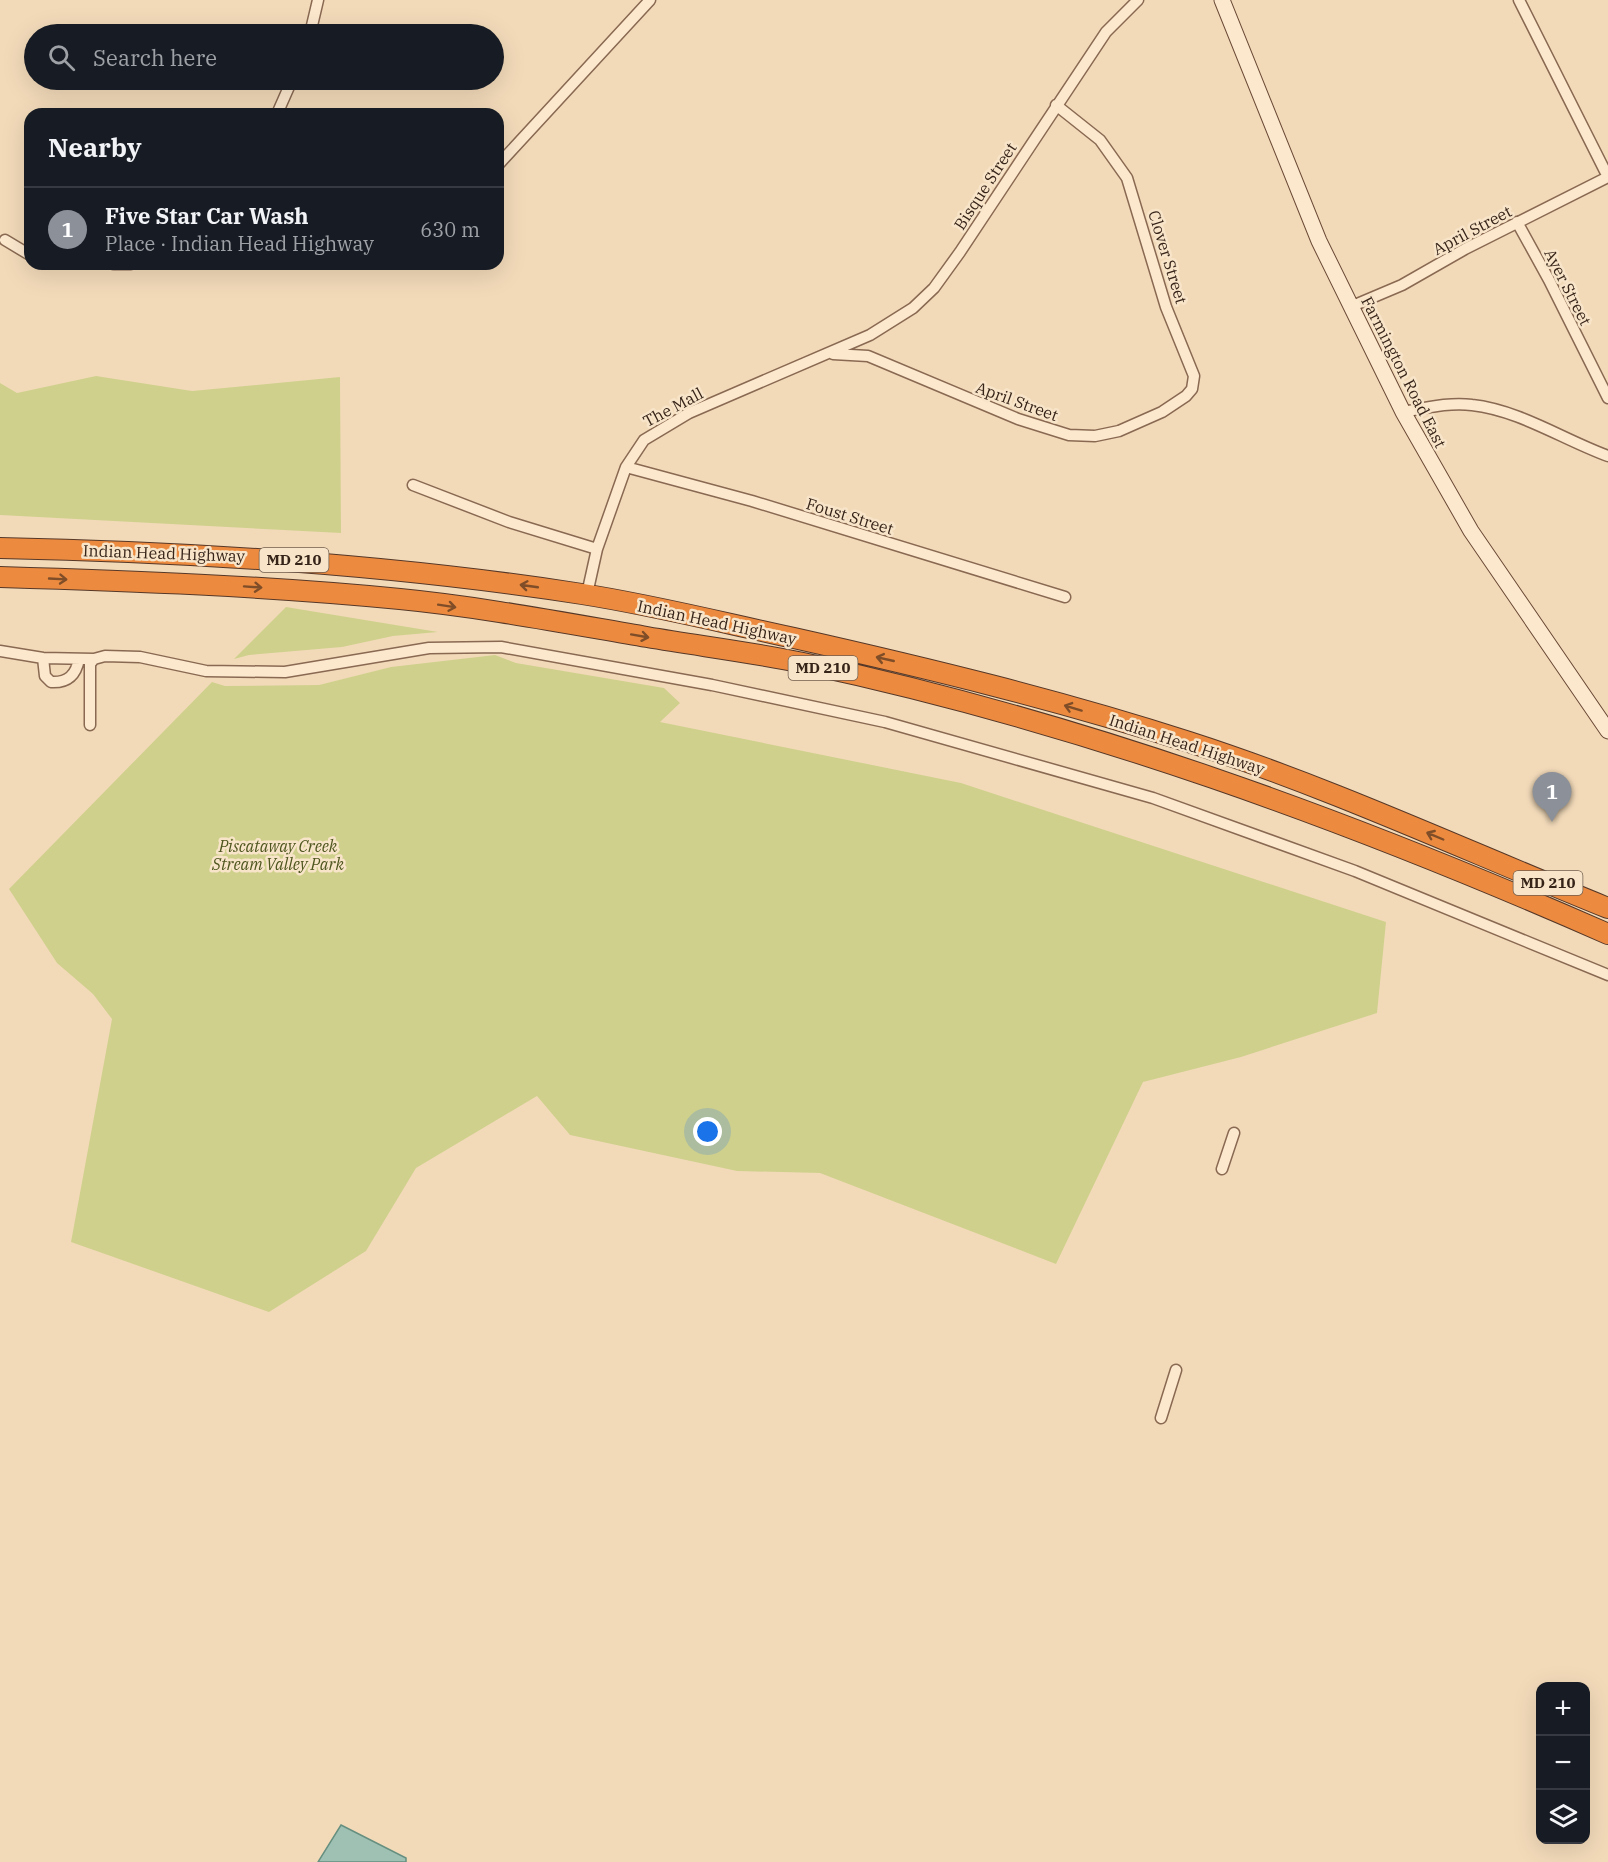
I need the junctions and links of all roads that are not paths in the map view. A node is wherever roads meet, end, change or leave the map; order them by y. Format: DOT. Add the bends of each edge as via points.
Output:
graph roads {
  1 [pos="318,0"];
  2 [pos="650,0"];
  3 [pos="1138,0"];
  4 [pos="1222,0"];
  5 [pos="1519,0"];
  6 [pos="312,24"];
  7 [pos="288,90"];
  8 [pos="1056,105"];
  9 [pos="280,108"];
  10 [pos="504,158"];
  11 [pos="1608,177"];
  12 [pos="1517,222"];
  13 [pos="5,240"];
  14 [pos="24,251"];
  15 [pos="1350,307"];
  16 [pos="826,354"];
  17 [pos="1192,389"];
  18 [pos="1608,398"];
  19 [pos="1403,412"];
  20 [pos="1608,456"];
  21 [pos="626,467"];
  22 [pos="413,485"];
  23 [pos="0,548"];
  24 [pos="597,549"];
  25 [pos="0,576"];
  26 [pos="586,594"];
  27 [pos="1065,597"];
  28 [pos="0,651"];
  29 [pos="44,658"];
  30 [pos="79,659"];
  31 [pos="94,659"];
  32 [pos="90,725"];
  33 [pos="1608,731"];
  34 [pos="1520,872"];
  35 [pos="1608,889"];
  36 [pos="1608,908"];
  37 [pos="1608,934"];
  38 [pos="1608,975"];
  39 [pos="1234,1132"];
  40 [pos="1222,1168"];
  41 [pos="1176,1370"];
  42 [pos="1161,1418"];
  1 -- 6 [label="street"];
  2 -- 10 [label="street"];
  3 -- 8 [label="street, Bisque Street" via="1106,32"];
  4 -- 15 [label="main road, Farmington Road East" via="1319,241"];
  5 -- 11 [label="street"];
  7 -- 9 [label="street"];
  8 -- 16 [label="street, Bisque Street" via="934,288 886,327"];
  8 -- 17 [label="street, Clover Street" via="1100,140 1119,163 1130,186 1166,307 1192,369"];
  11 -- 12 [label="street, April Street"];
  12 -- 15 [label="street, April Street" via="1402,285"];
  12 -- 18 [label="street, Ayer Street"];
  13 -- 14 [label="street"];
  15 -- 19 [label="main road, Farmington Road East"];
  16 -- 17 [label="street, April Street" via="868,356 1018,419 1054,432 1082,436 1119,431 1152,417 1175,405"];
  16 -- 21 [label="street, The Mall" via="666,425 644,440"];
  19 -- 20 [label="street" via="1445,404 1473,405 1518,418"];
  19 -- 33 [label="main road, Farmington Road East" via="1471,531"];
  21 -- 24 [label="street, The Mall"];
  21 -- 27 [label="street, Foust Street" via="752,501"];
  22 -- 24 [label="street" via="509,522"];
  26 -- 23 [label="highway, Indian Head Highway / MD 210, one-way" via="306,561"];
  24 -- 26 [label="street, The Mall"];
  25 -- 37 [label="highway, Indian Head Highway / MD 210, one-way" via="225,585 403,599 805,664 983,708 1205,775 1334,821"];
  34 -- 26 [label="highway, Indian Head Highway / MD 210, one-way" via="1390,817 1191,743 963,676"];
  28 -- 29 [label="street"];
  29 -- 30 [label="street"];
  29 -- 30 [label="street" via="45,676 59,683 70,678"];
  30 -- 31 [label="street"];
  31 -- 32 [label="street" via="90,664"];
  31 -- 38 [label="street" via="140,657 206,671 285,672 429,648 501,647 793,701 947,738 1153,798 1355,871"];
  34 -- 35 [label="highway" via="1579,890"];
  34 -- 36 [label="highway, Indian Head Highway / MD 210"];
  39 -- 40 [label="street"];
  41 -- 42 [label="street"];
}
